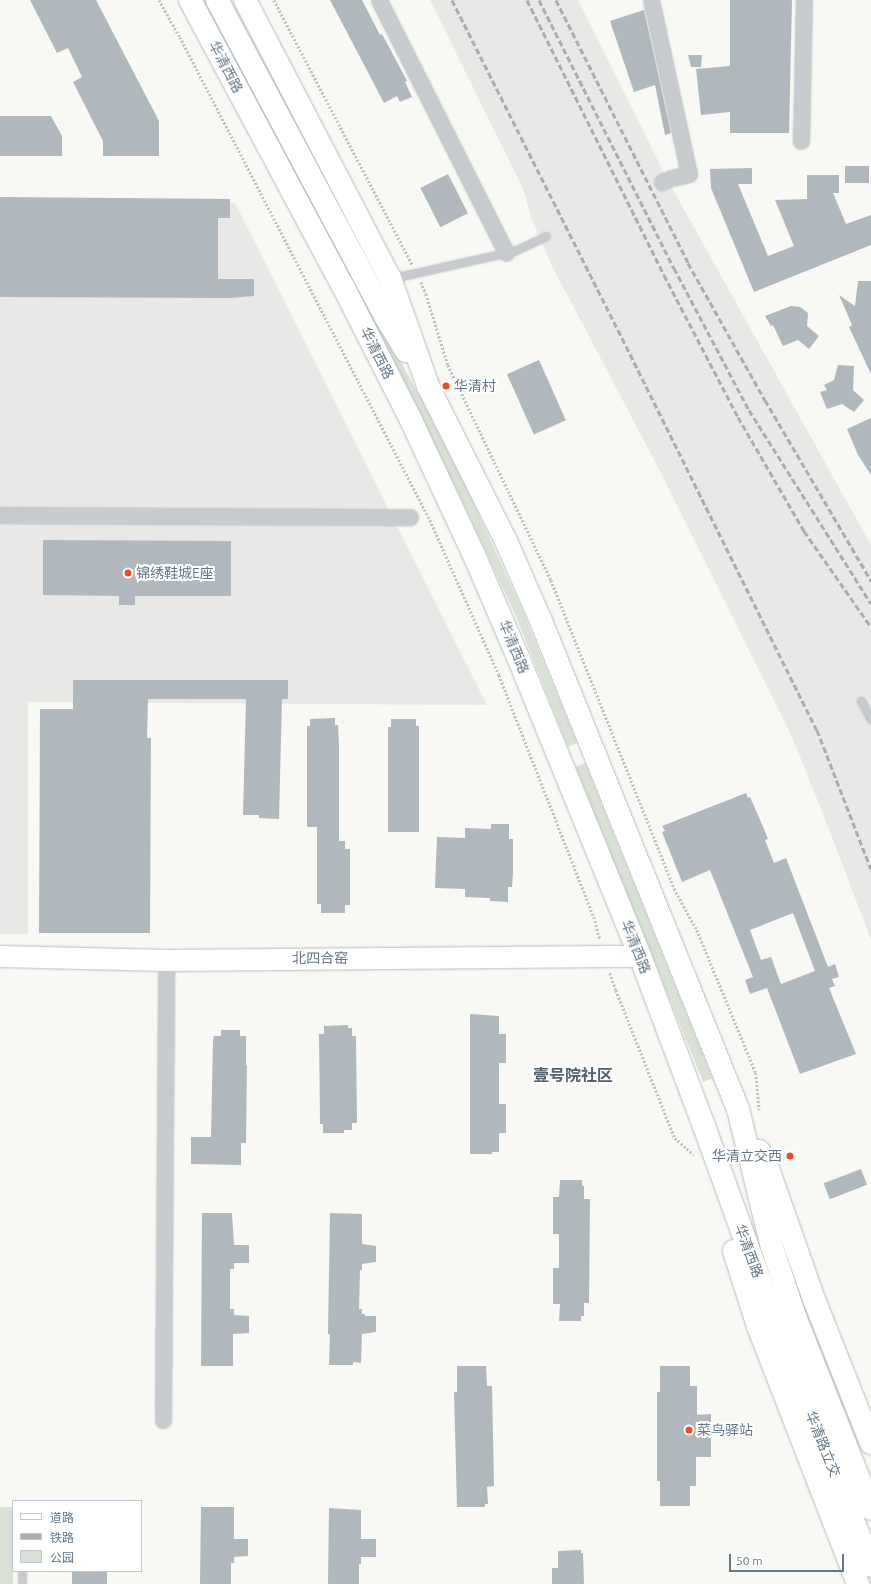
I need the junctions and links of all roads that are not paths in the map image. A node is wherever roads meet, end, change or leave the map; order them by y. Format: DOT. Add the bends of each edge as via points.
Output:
graph roads {
  1 [pos="190,0"];
  2 [pos="217,0"];
  3 [pos="245,0"];
  4 [pos="379,0"];
  5 [pos="651,0"];
  6 [pos="804,0"];
  7 [pos="801,141"];
  8 [pos="662,182"];
  9 [pos="546,236"];
  10 [pos="506,253"];
  11 [pos="390,278"];
  12 [pos="428,386"];
  13 [pos="0,515"];
  14 [pos="410,517"];
  15 [pos="861,701"];
  16 [pos="871,720"];
  17 [pos="0,956"];
  18 [pos="640,956"];
  19 [pos="166,960"];
  20 [pos="738,1109"];
  21 [pos="704,1126"];
  22 [pos="796,1319"];
  23 [pos="775,1322"];
  24 [pos="163,1420"];
  25 [pos="871,1443"];
  26 [pos="871,1509"];
  27 [pos="871,1566"];
  28 [pos="22,1572"];
  29 [pos="22,1584"];
  30 [pos="858,1584"];
  1 -- 18 [label="main road, 华清西路" via="343,286 411,420 518,656"];
  2 -- 12 [label="main road" via="385,316"];
  3 -- 11 [label="main road, 华清西路"];
  4 -- 10 [label="street"];
  5 -- 8 [label="street" via="689,174"];
  6 -- 7 [label="street"];
  9 -- 10 [label="lane"];
  10 -- 11 [label="lane"];
  11 -- 12 [label="main road, 华清西路"];
  12 -- 20 [label="main road, 华清西路" via="506,541 541,620"];
  13 -- 14 [label="street"];
  15 -- 16 [label="lane"];
  17 -- 19 [label="street, 北四合窑"];
  18 -- 19 [label="street, 北四合窑"];
  18 -- 21 [label="main road, 华清西路"];
  19 -- 24 [label="street"];
  20 -- 22 [label="main road, 华清西路" via="772,1248"];
  20 -- 25 [label="main road" via="767,1166 815,1302"];
  21 -- 23 [label="main road, 华清西路"];
  21 -- 30 [label="main road" via="714,1186 758,1326"];
  22 -- 26 [label="main road, 华清路立交"];
  23 -- 27 [label="main road, 华清路立交"];
  28 -- 29 [label="lane"];
}
